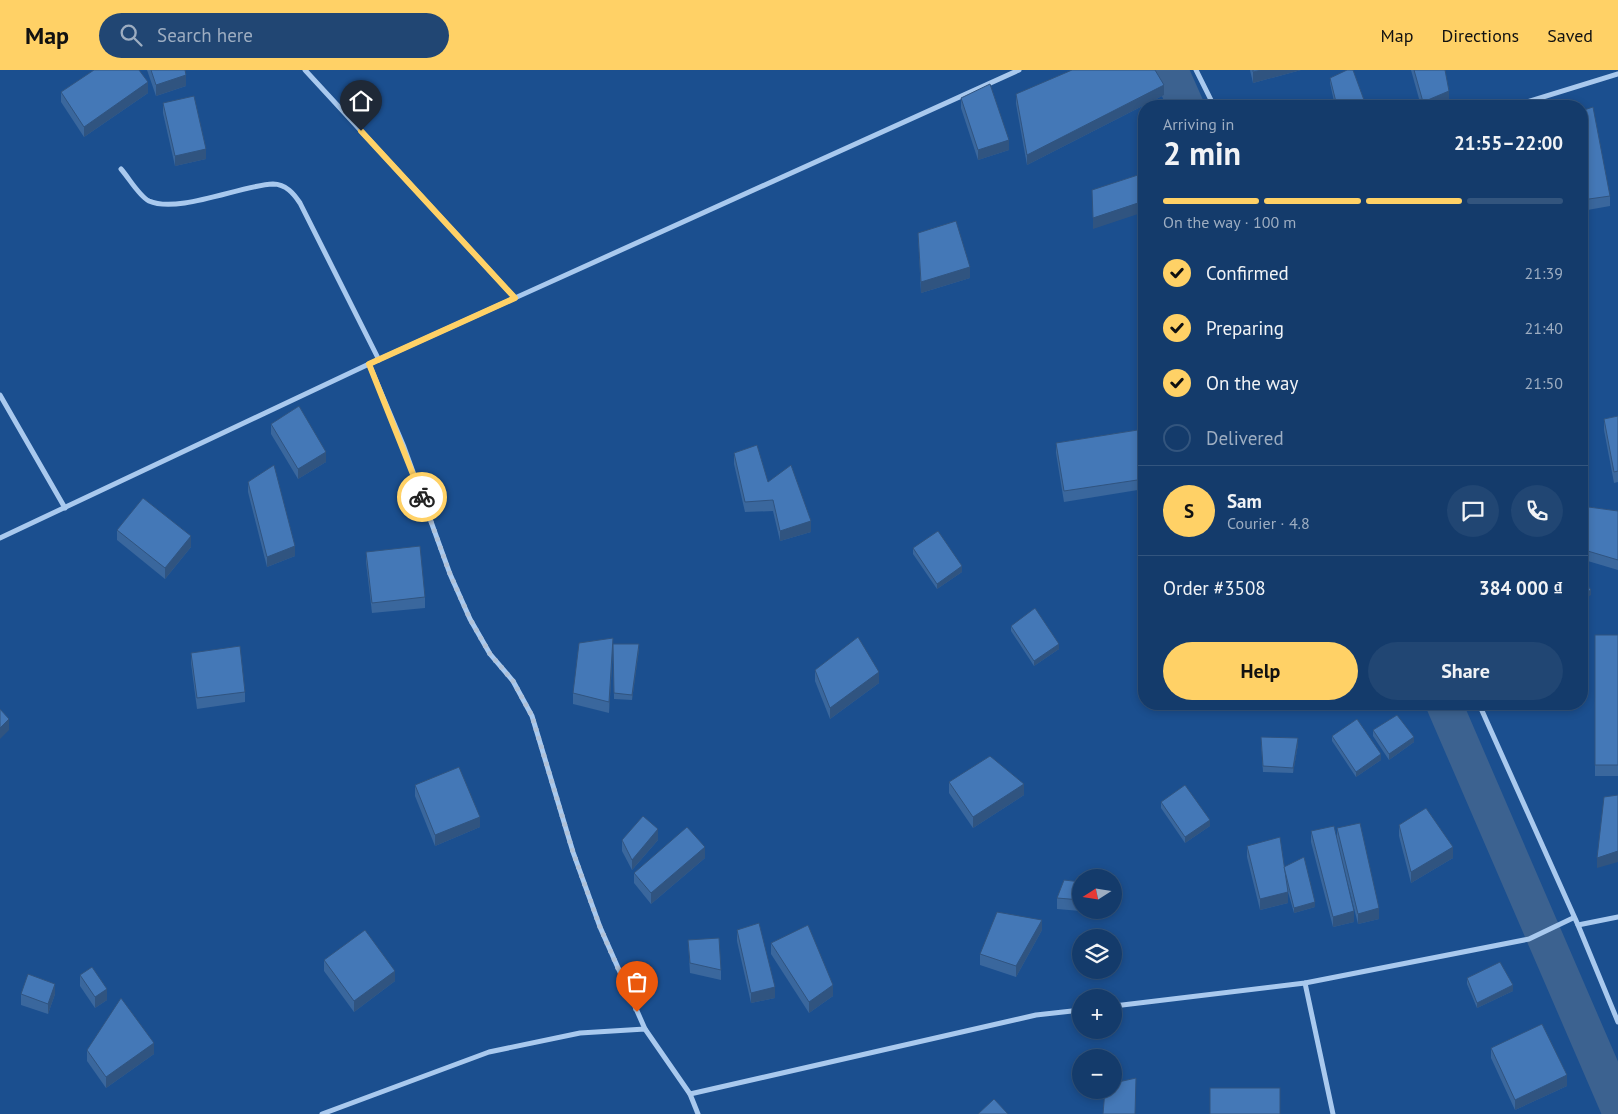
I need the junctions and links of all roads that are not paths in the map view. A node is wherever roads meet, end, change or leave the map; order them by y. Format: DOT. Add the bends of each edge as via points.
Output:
graph roads {
  1 [pos="305,70"];
  2 [pos="1019,70"];
  3 [pos="1196,70"];
  4 [pos="1618,74"];
  5 [pos="1211,100"];
  6 [pos="1534,100"];
  7 [pos="121,169"];
  8 [pos="515,298"];
  9 [pos="378,360"];
  10 [pos="369,364"];
  11 [pos="0,395"];
  12 [pos="65,508"];
  13 [pos="0,538"];
  14 [pos="1482,710"];
  15 [pos="1618,917"];
  16 [pos="1573,918"];
  17 [pos="1578,925"];
  18 [pos="1306,983"];
  19 [pos="1122,1005"];
  20 [pos="1072,1011"];
  21 [pos="1618,1022"];
  22 [pos="645,1029"];
  23 [pos="690,1094"];
  24 [pos="322,1114"];
  25 [pos="698,1114"];
  26 [pos="1333,1114"];
  1 -- 8 [label="street"];
  2 -- 8 [label="street"];
  3 -- 5 [label="street"];
  4 -- 6 [label="street"];
  7 -- 9 [label="street" via="146,200 159,204 204,199 274,184 292,191"];
  8 -- 9 [label="street"];
  9 -- 10 [label="street"];
  10 -- 12 [label="street"];
  10 -- 22 [label="street" via="470,619 490,654 513,681 532,716 573,852 600,927"];
  11 -- 12 [label="street"];
  12 -- 13 [label="street"];
  14 -- 16 [label="street"];
  15 -- 17 [label="street"];
  16 -- 17 [label="street"];
  16 -- 18 [label="street" via="1529,939"];
  17 -- 21 [label="street"];
  18 -- 19 [label="street"];
  18 -- 26 [label="street"];
  20 -- 23 [label="street" via="1036,1015"];
  22 -- 23 [label="street"];
  22 -- 24 [label="street" via="580,1032 489,1052"];
  23 -- 25 [label="street"];
}
